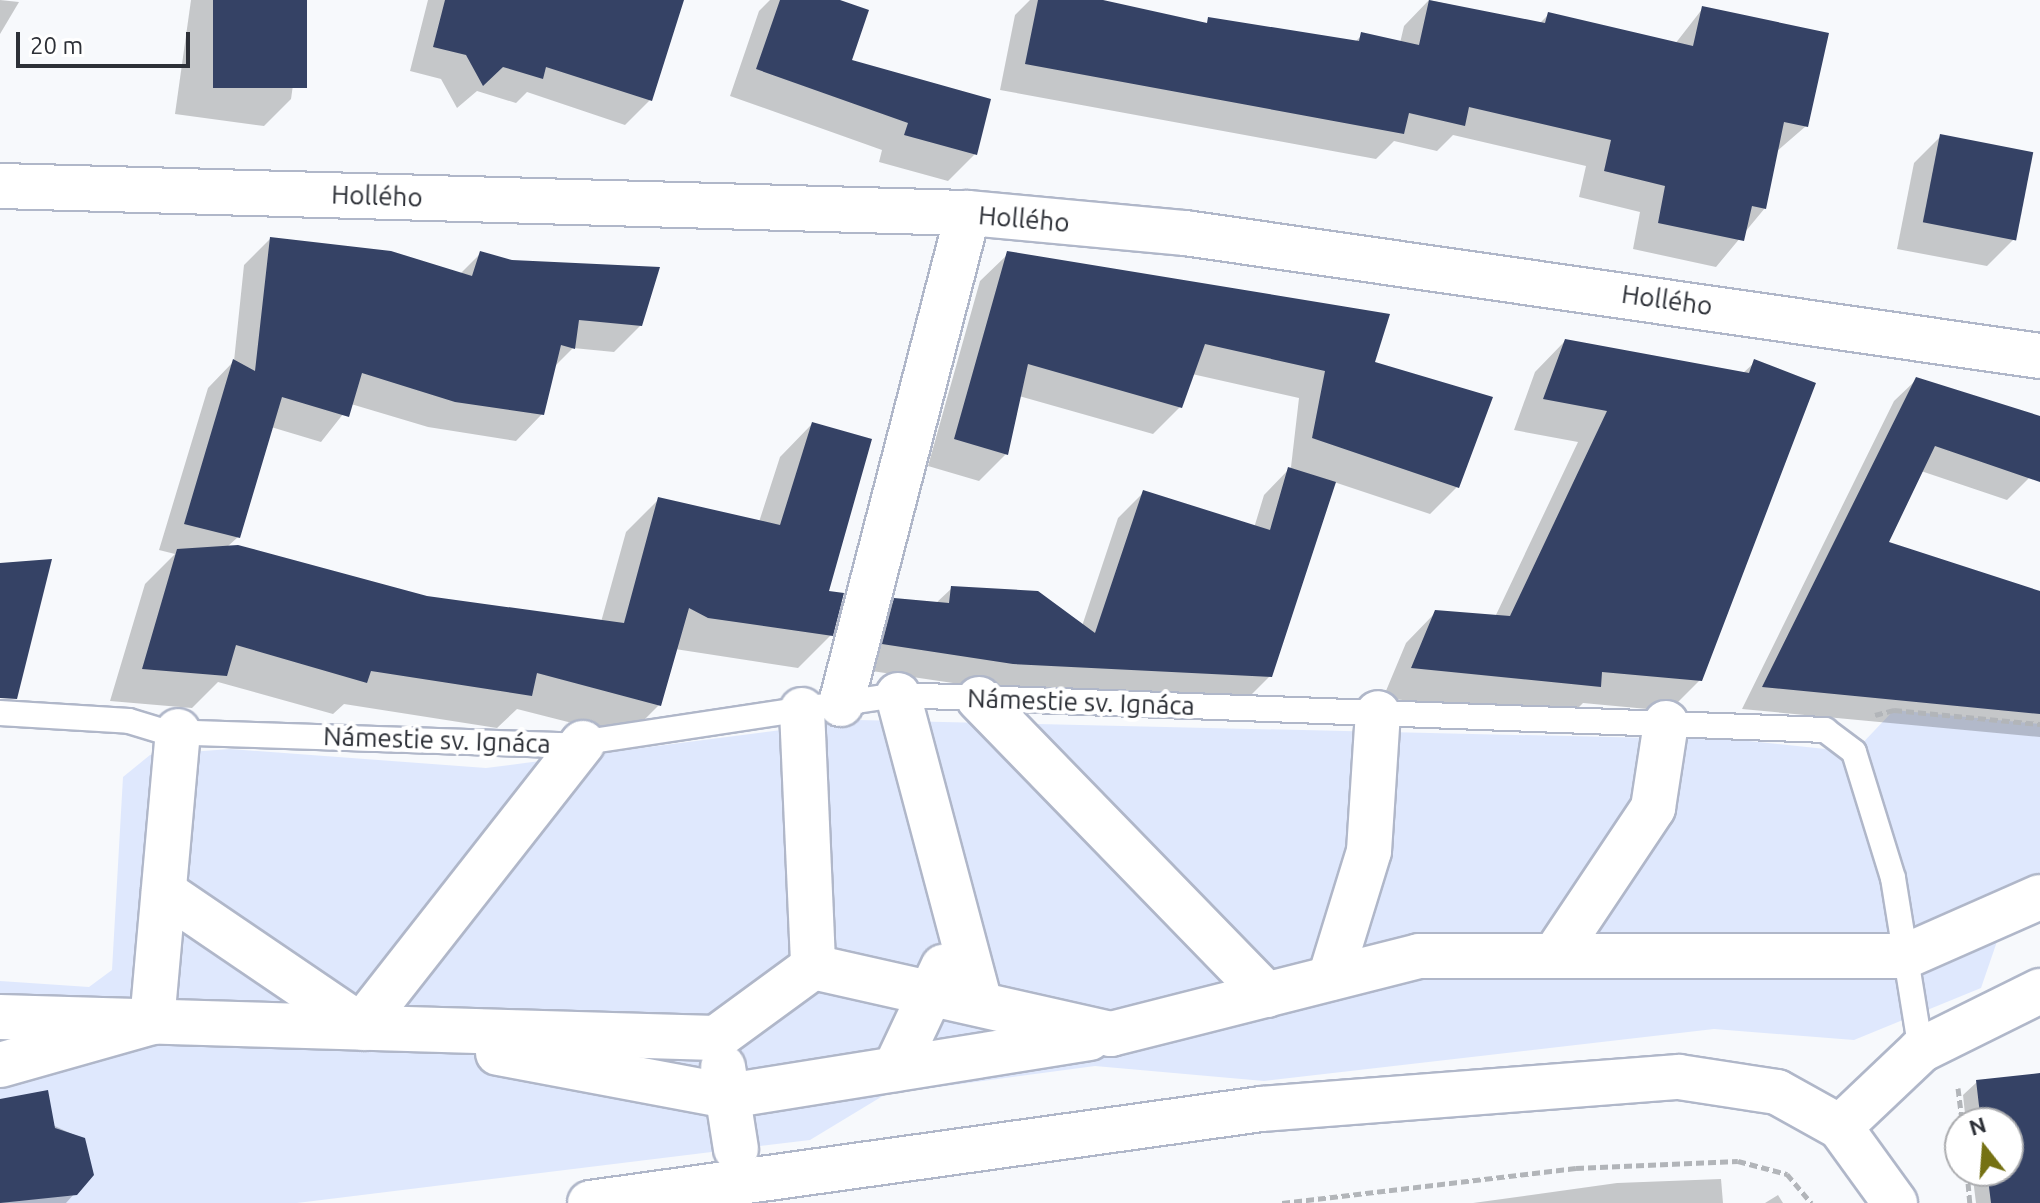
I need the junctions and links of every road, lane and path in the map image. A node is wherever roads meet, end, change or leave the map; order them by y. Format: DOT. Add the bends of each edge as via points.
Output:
graph roads {
  1 [pos="0,186"];
  2 [pos="968,213"];
  3 [pos="2040,356"];
  4 [pos="898,695"];
  5 [pos="979,699"];
  6 [pos="822,707"];
  7 [pos="0,713"];
  8 [pos="1378,713"];
  9 [pos="1666,723"];
  10 [pos="2040,724"];
  11 [pos="1825,730"];
  12 [pos="178,731"];
  13 [pos="583,743"];
  14 [pos="164,892"];
  15 [pos="2040,897"];
  16 [pos="956,917"];
  17 [pos="1555,955"];
  18 [pos="1906,956"];
  19 [pos="813,967"];
  20 [pos="1330,978"];
  21 [pos="2040,991"];
  22 [pos="936,994"];
  23 [pos="1267,995"];
  24 [pos="980,1004"];
  25 [pos="0,1017"];
  26 [pos="152,1022"];
  27 [pos="360,1027"];
  28 [pos="1111,1034"];
  29 [pos="718,1037"];
  30 [pos="1921,1050"];
  31 [pos="0,1065"];
  32 [pos="895,1069"];
  33 [pos="728,1096"];
  34 [pos="1840,1127"];
  35 [pos="736,1149"];
  36 [pos="590,1203"];
  37 [pos="1282,1203"];
  38 [pos="1811,1203"];
  39 [pos="1895,1203"];
  1 -- 2 [label="street, Hollého"];
  2 -- 3 [label="street, Hollého" via="1185,233"];
  2 -- 6 [label="street"];
  4 -- 5 [label="lane, Námestie sv. Ignáca"];
  4 -- 6 [label="lane, Námestie sv. Ignáca"];
  4 -- 16 [label="street"];
  5 -- 8 [label="lane, Námestie sv. Ignáca"];
  5 -- 23 [label="street"];
  6 -- 13 [label="lane, Námestie sv. Ignáca"];
  6 -- 19 [label="street"];
  7 -- 12 [label="lane, Námestie sv. Ignáca"];
  8 -- 9 [label="lane, Námestie sv. Ignáca"];
  8 -- 20 [label="street" via="1369,851"];
  9 -- 11 [label="lane, Námestie sv. Ignáca"];
  9 -- 17 [label="street" via="1653,808"];
  10 -- 11 [label="path" via="1894,710"];
  11 -- 18 [label="lane" via="1854,752 1893,878"];
  12 -- 13 [label="lane, Námestie sv. Ignáca"];
  12 -- 14 [label="street"];
  13 -- 27 [label="street"];
  14 -- 26 [label="street"];
  14 -- 27 [label="street"];
  15 -- 18 [label="street"];
  16 -- 22 [label="street"];
  16 -- 24 [label="street"];
  17 -- 18 [label="street"];
  17 -- 20 [label="street" via="1419,956"];
  18 -- 30 [label="lane"];
  19 -- 22 [label="street"];
  19 -- 29 [label="street"];
  20 -- 23 [label="street"];
  21 -- 30 [label="street"];
  22 -- 24 [label="street"];
  22 -- 32 [label="street"];
  23 -- 28 [label="street"];
  24 -- 28 [label="street"];
  25 -- 26 [label="street"];
  26 -- 27 [label="street"];
  26 -- 31 [label="street"];
  27 -- 29 [label="street"];
  27 -- 33 [label="street"];
  28 -- 32 [label="street"];
  29 -- 33 [label="street"];
  30 -- 34 [label="street"];
  32 -- 33 [label="street"];
  33 -- 35 [label="street"];
  34 -- 36 [label="street" via="1777,1092 1679,1077 1261,1109"];
  34 -- 39 [label="street"];
  37 -- 38 [label="path" via="1576,1168 1738,1161 1787,1174"];
}
